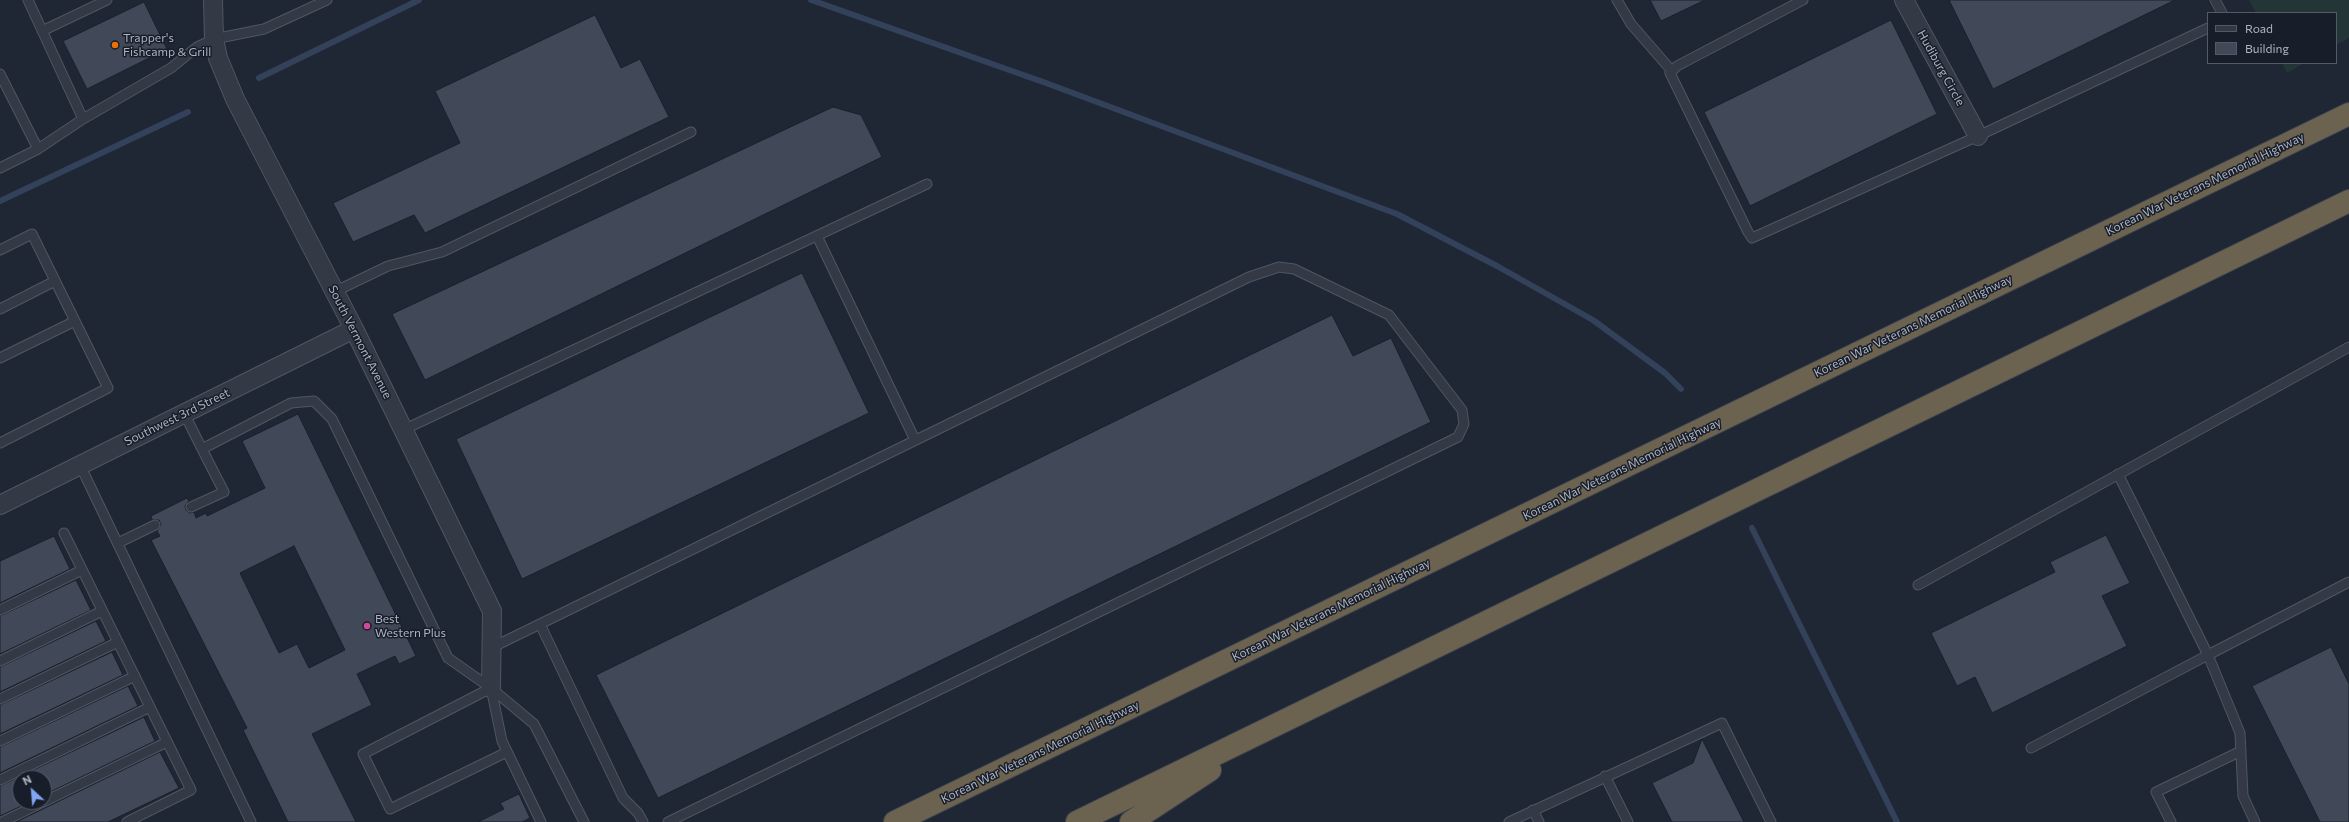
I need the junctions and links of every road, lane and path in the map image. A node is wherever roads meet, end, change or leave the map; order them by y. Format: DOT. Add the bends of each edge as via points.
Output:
graph roads {
  1 [pos="28,0"];
  2 [pos="106,0"];
  3 [pos="213,0"];
  4 [pos="327,0"];
  5 [pos="1617,0"];
  6 [pos="1803,0"];
  7 [pos="1904,0"];
  8 [pos="2215,0"];
  9 [pos="2221,12"];
  10 [pos="2207,28"];
  11 [pos="42,31"];
  12 [pos="214,39"];
  13 [pos="1671,70"];
  14 [pos="0,74"];
  15 [pos="2349,114"];
  16 [pos="83,119"];
  17 [pos="691,132"];
  18 [pos="1978,136"];
  19 [pos="38,149"];
  20 [pos="0,168"];
  21 [pos="928,184"];
  22 [pos="2349,201"];
  23 [pos="817,236"];
  24 [pos="0,250"];
  25 [pos="55,281"];
  26 [pos="334,292"];
  27 [pos="0,308"];
  28 [pos="75,321"];
  29 [pos="354,329"];
  30 [pos="2349,347"];
  31 [pos="0,358"];
  32 [pos="184,413"];
  33 [pos="403,430"];
  34 [pos="915,440"];
  35 [pos="0,443"];
  36 [pos="202,449"];
  37 [pos="80,465"];
  38 [pos="2118,474"];
  39 [pos="0,505"];
  40 [pos="191,507"];
  41 [pos="155,525"];
  42 [pos="64,533"];
  43 [pos="118,543"];
  44 [pos="82,570"];
  45 [pos="2349,582"];
  46 [pos="1918,584"];
  47 [pos="0,610"];
  48 [pos="102,611"];
  49 [pos="540,624"];
  50 [pos="118,642"];
  51 [pos="493,647"];
  52 [pos="2208,655"];
  53 [pos="0,661"];
  54 [pos="135,676"];
  55 [pos="491,688"];
  56 [pos="0,700"];
  57 [pos="150,707"];
  58 [pos="1286,720"];
  59 [pos="0,741"];
  60 [pos="167,742"];
  61 [pos="2031,748"];
  62 [pos="2241,751"];
  63 [pos="507,752"];
  64 [pos="1606,776"];
  65 [pos="0,780"];
  66 [pos="1533,810"];
  67 [pos="2,822"];
  68 [pos="127,822"];
  69 [pos="251,822"];
  70 [pos="541,822"];
  71 [pos="584,822"];
  72 [pos="643,822"];
  73 [pos="668,822"];
  74 [pos="895,822"];
  75 [pos="1077,822"];
  76 [pos="1131,822"];
  77 [pos="1509,822"];
  78 [pos="1539,822"];
  79 [pos="1628,822"];
  80 [pos="1771,822"];
  81 [pos="2171,822"];
  82 [pos="2255,822"];
  1 -- 11 [label="lane"];
  2 -- 11 [label="lane"];
  3 -- 12 [label="street, South Vermont Avenue"];
  4 -- 12 [label="lane" via="264,29"];
  5 -- 13 [label="lane" via="1631,24"];
  6 -- 13 [label="lane"];
  7 -- 18 [label="street, Hudiburg Circle"];
  8 -- 9 [label="lane"];
  10 -- 18 [label="lane"];
  11 -- 16 [label="lane"];
  12 -- 16 [label="lane" via="197,47 172,68"];
  12 -- 26 [label="street, South Vermont Avenue" via="218,58 235,99"];
  13 -- 18 [label="lane" via="1672,77 1752,238"];
  14 -- 19 [label="lane"];
  15 -- 74 [label="highway, Korean War Veterans Memorial Highway"];
  16 -- 19 [label="lane"];
  17 -- 26 [label="lane" via="442,252 388,266"];
  19 -- 20 [label="lane"];
  21 -- 23 [label="lane"];
  22 -- 58 [label="highway"];
  23 -- 33 [label="lane"];
  23 -- 34 [label="lane"];
  24 -- 25 [label="lane" via="32,234"];
  25 -- 27 [label="lane"];
  25 -- 28 [label="lane"];
  26 -- 29 [label="street, South Vermont Avenue"];
  28 -- 31 [label="lane"];
  28 -- 35 [label="lane" via="108,388"];
  29 -- 32 [label="street, Southwest 3rd Street"];
  29 -- 33 [label="street, South Vermont Avenue"];
  30 -- 38 [label="lane"];
  32 -- 36 [label="lane"];
  32 -- 37 [label="street, Southwest 3rd Street"];
  33 -- 51 [label="street, South Vermont Avenue" via="492,611"];
  34 -- 49 [label="lane"];
  34 -- 73 [label="lane" via="1249,277 1279,267 1294,269 1390,315 1459,405 1464,417 1458,437"];
  36 -- 40 [label="lane" via="224,492"];
  36 -- 55 [label="lane" via="291,403 314,401 332,419 448,658"];
  37 -- 39 [label="street, Southwest 3rd Street"];
  37 -- 43 [label="lane"];
  38 -- 46 [label="lane"];
  38 -- 52 [label="lane"];
  41 -- 43 [label="lane"];
  42 -- 44 [label="lane"];
  43 -- 69 [label="lane"];
  44 -- 47 [label="lane"];
  44 -- 48 [label="lane"];
  45 -- 52 [label="lane"];
  48 -- 50 [label="lane"];
  48 -- 53 [label="lane"];
  49 -- 51 [label="lane"];
  49 -- 72 [label="lane" via="623,798"];
  50 -- 54 [label="lane"];
  50 -- 56 [label="lane"];
  51 -- 55 [label="street, South Vermont Avenue"];
  52 -- 61 [label="lane"];
  52 -- 62 [label="lane" via="2240,733"];
  54 -- 57 [label="lane"];
  54 -- 59 [label="lane"];
  55 -- 63 [label="lane" via="502,741"];
  55 -- 63 [label="lane" via="363,754 390,808"];
  55 -- 71 [label="lane" via="534,724"];
  57 -- 60 [label="lane"];
  57 -- 65 [label="lane"];
  58 -- 75 [label="highway"];
  58 -- 76 [label="highway"];
  60 -- 67 [label="lane"];
  60 -- 68 [label="lane" via="191,790"];
  62 -- 81 [label="lane" via="2156,792"];
  62 -- 82 [label="lane" via="2243,796"];
  63 -- 70 [label="lane"];
  64 -- 66 [label="lane"];
  64 -- 79 [label="lane"];
  64 -- 80 [label="lane" via="1722,723"];
  66 -- 77 [label="lane"];
  66 -- 78 [label="lane"];
}
